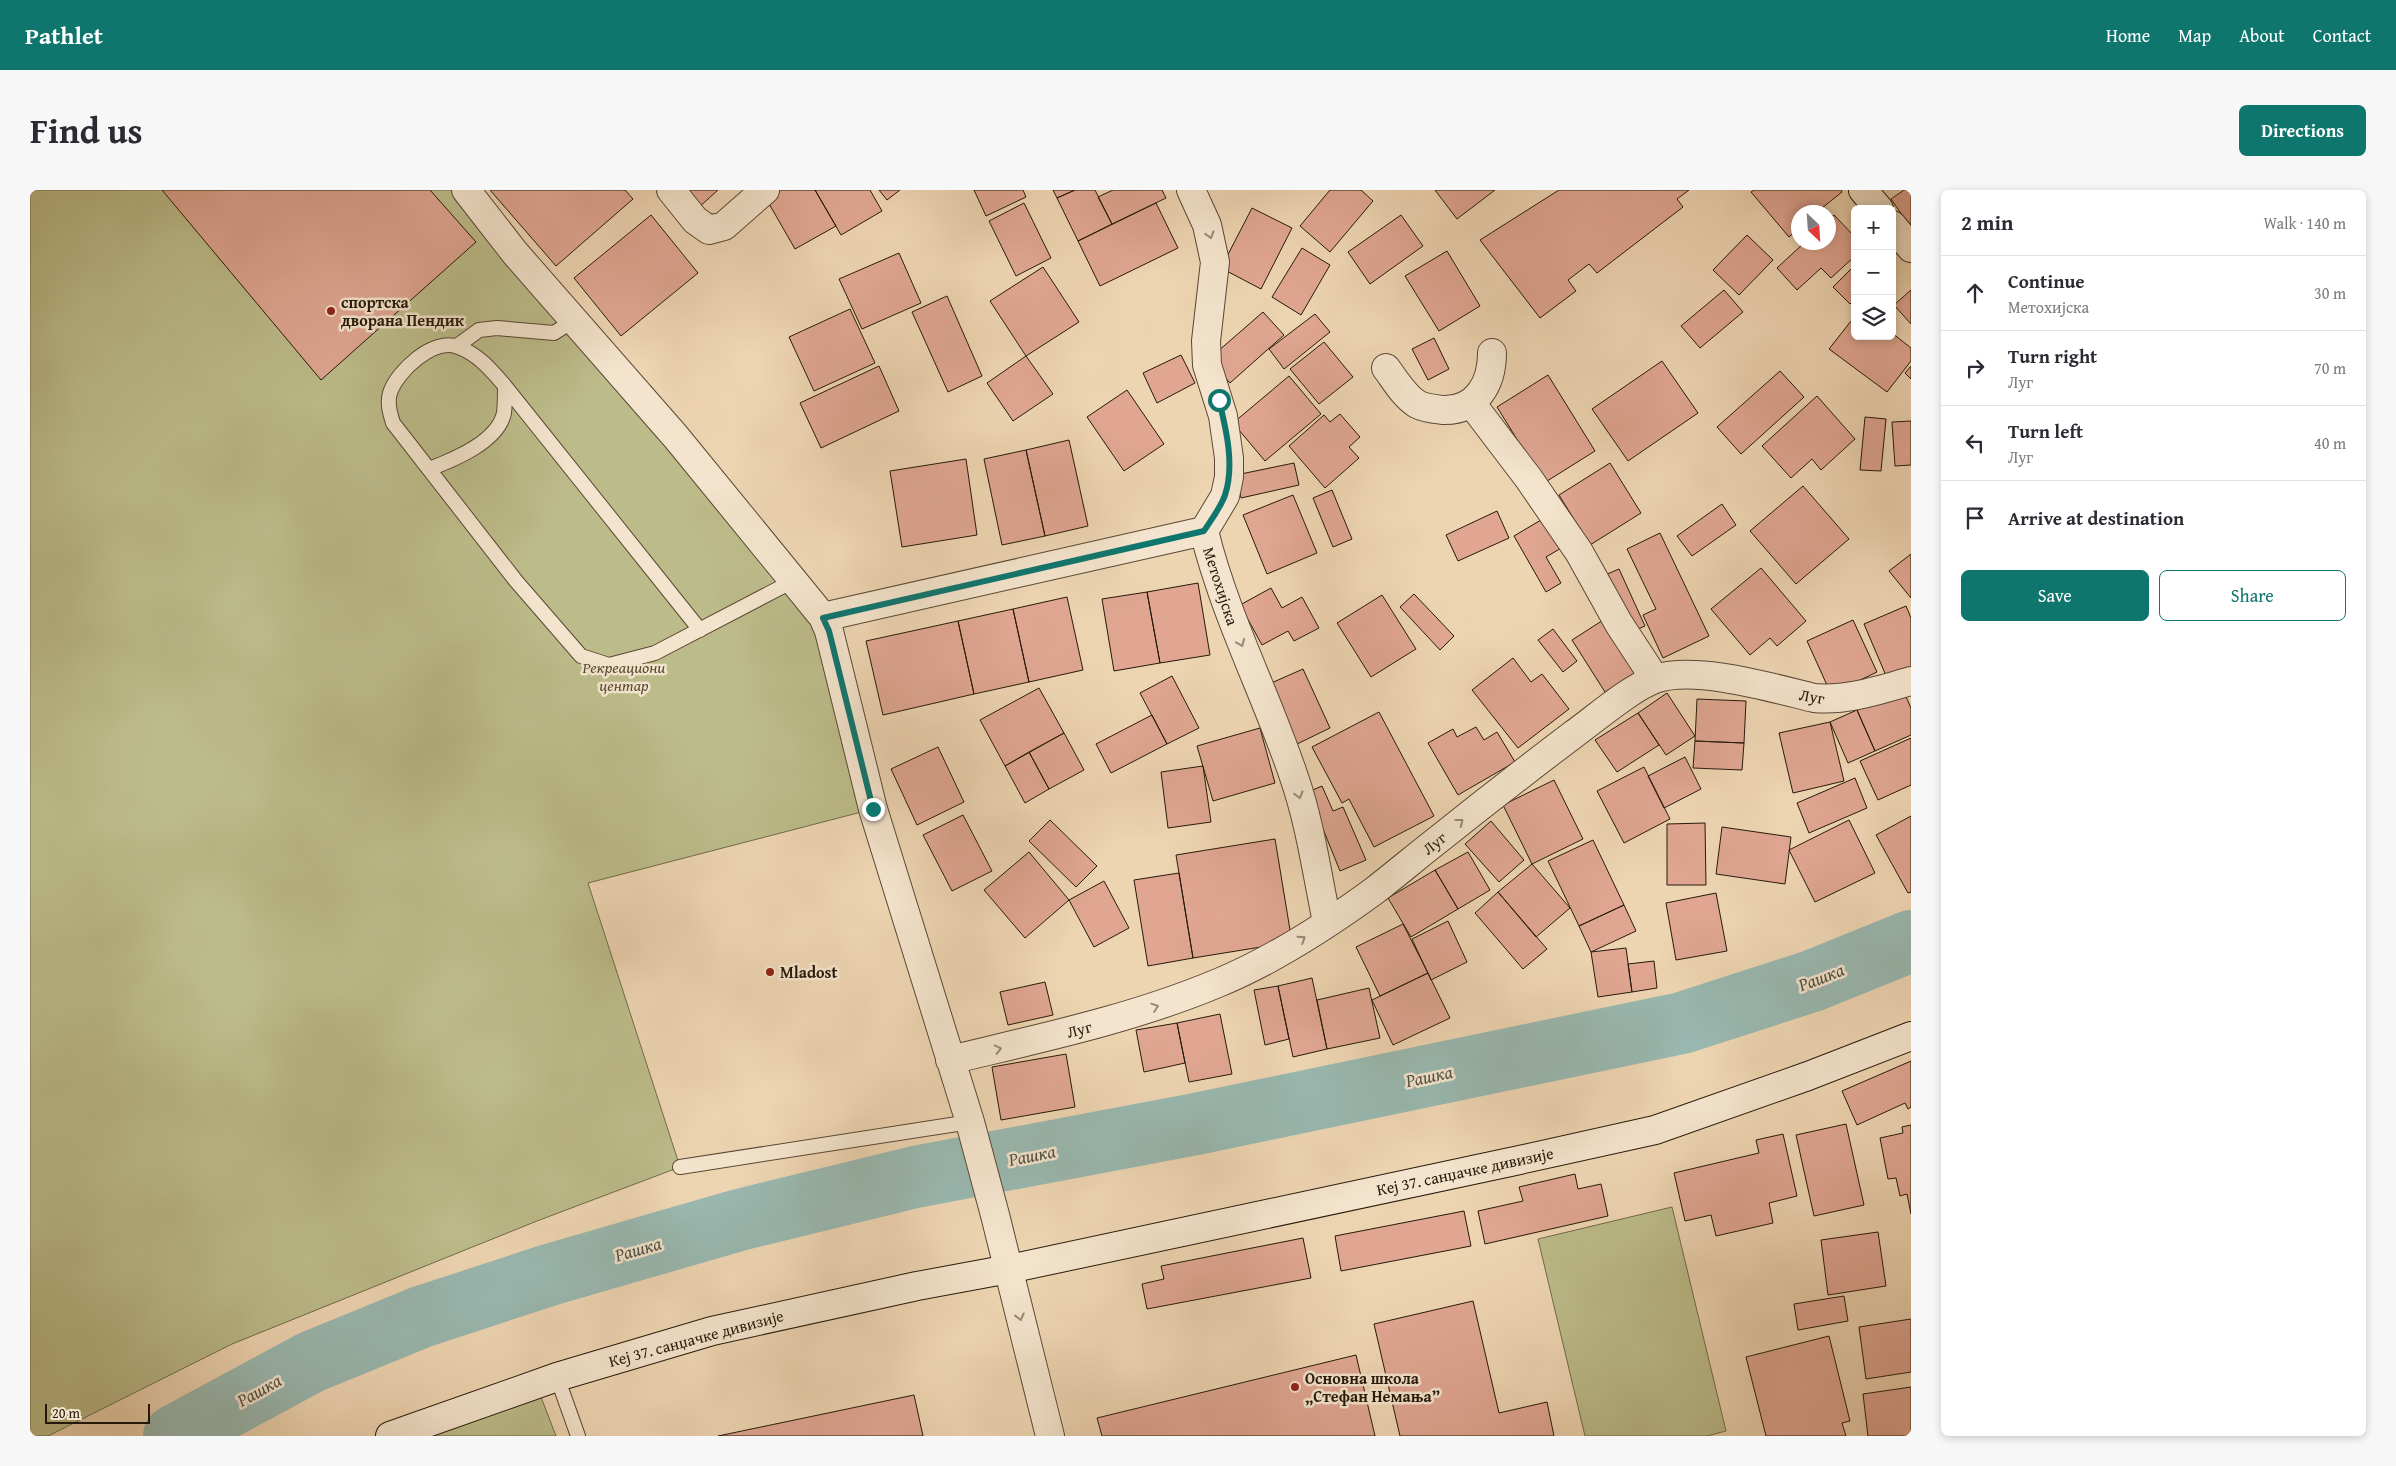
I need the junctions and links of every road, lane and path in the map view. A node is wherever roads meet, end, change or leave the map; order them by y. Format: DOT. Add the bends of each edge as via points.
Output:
graph roads {
  1 [pos="466,190"];
  2 [pos="671,190"];
  3 [pos="765,190"];
  4 [pos="1191,190"];
  5 [pos="1863,190"];
  6 [pos="1876,205"];
  7 [pos="1896,230"];
  8 [pos="1911,248"];
  9 [pos="574,320"];
  10 [pos="457,346"];
  11 [pos="1492,353"];
  12 [pos="1386,368"];
  13 [pos="505,386"];
  14 [pos="1472,404"];
  15 [pos="429,469"];
  16 [pos="1204,531"];
  17 [pos="793,581"];
  18 [pos="823,618"];
  19 [pos="700,630"];
  20 [pos="1655,679"];
  21 [pos="1911,681"];
  22 [pos="1327,922"];
  23 [pos="1911,1036"];
  24 [pos="950,1060"];
  25 [pos="970,1122"];
  26 [pos="680,1167"];
  27 [pos="1009,1269"];
  28 [pos="557,1377"];
  29 [pos="390,1436"];
  30 [pos="578,1436"];
  31 [pos="1050,1436"];
  1 -- 9 [label="street" via="515,253"];
  2 -- 3 [label="street" via="695,220 709,230 724,226"];
  4 -- 16 [label="street, Метохијска, one-way" via="1212,241 1215,262 1206,341 1207,364 1223,416 1229,458 1225,496"];
  5 -- 6 [label="street"];
  7 -- 8 [label="street"];
  9 -- 10 [label="lane" via="554,333 498,328 479,330"];
  9 -- 17 [label="street" via="676,437"];
  10 -- 13 [label="lane" via="479,358"];
  10 -- 15 [label="lane" via="444,345 428,350 414,361 390,393 388,409 393,423"];
  11 -- 14 [label="street" via="1487,382"];
  12 -- 14 [label="street" via="1407,396 1418,404 1449,410"];
  13 -- 15 [label="lane" via="504,414 496,429 458,458"];
  13 -- 19 [label="lane"];
  14 -- 20 [label="street" via="1529,478 1579,552"];
  15 -- 19 [label="lane" via="516,581 581,656 609,665 655,653"];
  16 -- 18 [label="street"];
  16 -- 22 [label="street, Метохијска, one-way" via="1227,608 1294,778"];
  17 -- 18 [label="street"];
  17 -- 19 [label="lane"];
  18 -- 24 [label="street" via="829,631 873,809"];
  20 -- 21 [label="street, Луг" via="1687,674 1829,700 1849,698"];
  22 -- 20 [label="street, Луг, one-way" via="1376,890 1599,715"];
  24 -- 22 [label="street, Луг, one-way" via="1086,1028 1181,997 1255,966"];
  23 -- 27 [label="street, Кеј 37. санџачке дивизије" via="1654,1130"];
  24 -- 25 [label="street"];
  25 -- 26 [label="lane"];
  25 -- 27 [label="street"];
  27 -- 28 [label="street, Кеј 37. санџачке дивизије" via="712,1331"];
  27 -- 31 [label="street, one-way"];
  28 -- 29 [label="street, Кеј 37. санџачке дивизије"];
  28 -- 30 [label="lane"];
}
